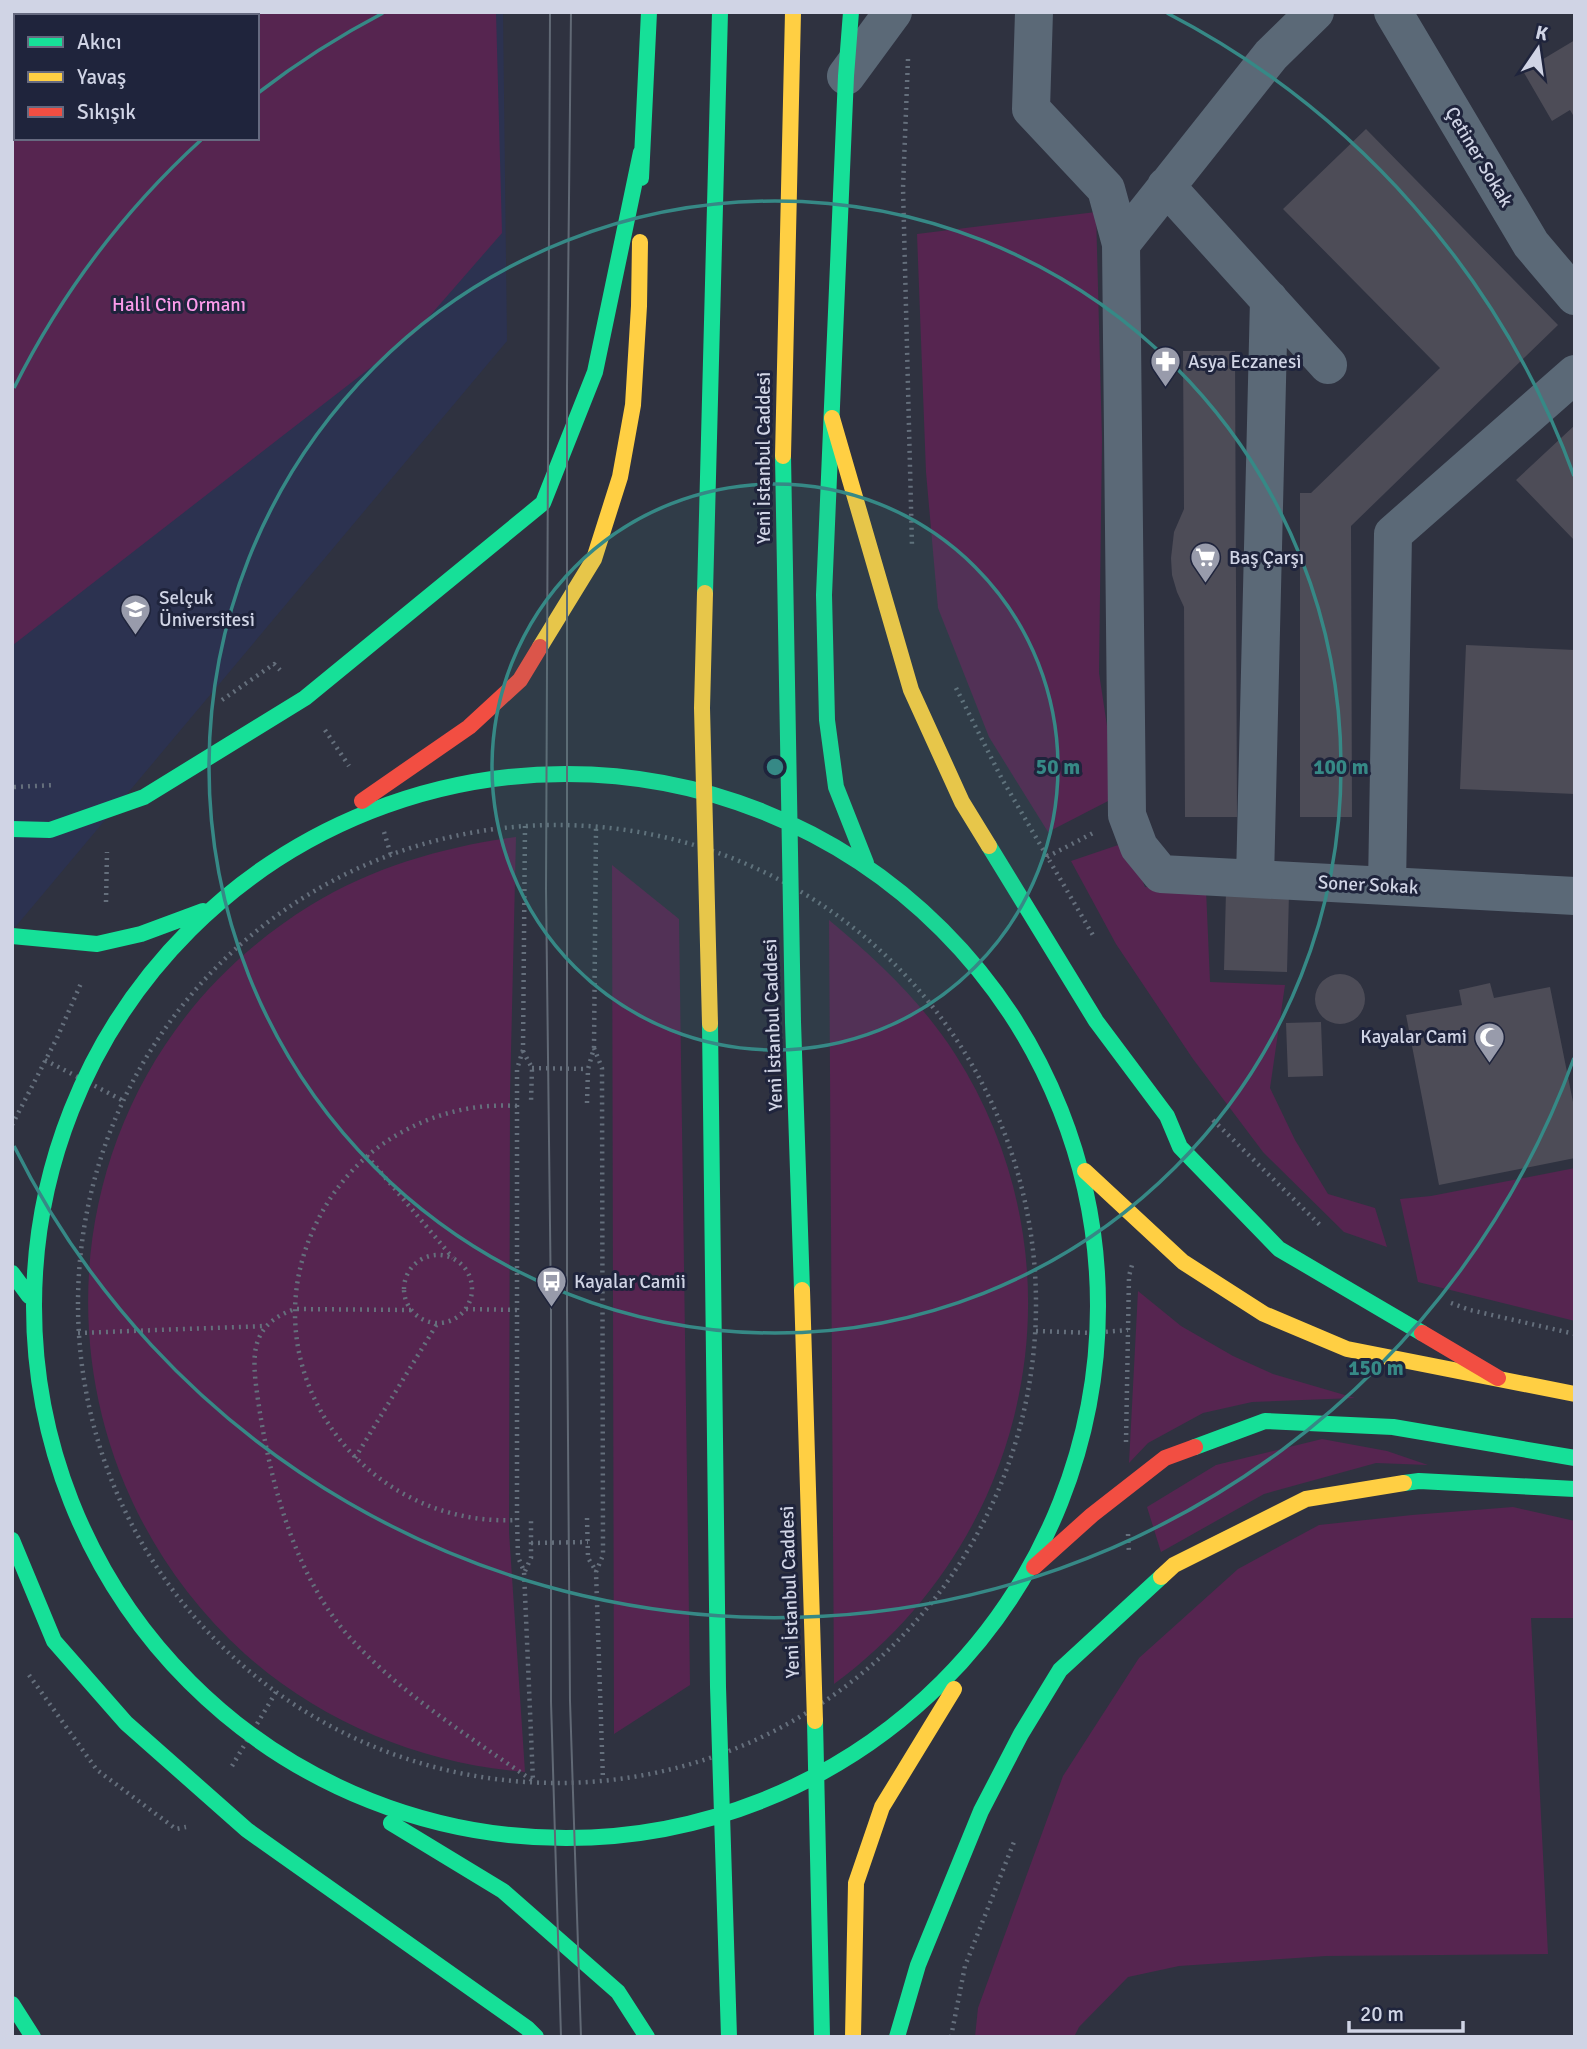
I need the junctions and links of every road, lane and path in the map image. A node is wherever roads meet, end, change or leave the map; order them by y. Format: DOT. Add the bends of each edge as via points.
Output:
graph roads {
  1 [pos="649,12"];
  2 [pos="720,12"];
  3 [pos="793,12"];
  4 [pos="851,12"];
  5 [pos="893,12"];
  6 [pos="1034,12"];
  7 [pos="1315,12"];
  8 [pos="1392,12"];
  9 [pos="908,53"];
  10 [pos="846,76"];
  11 [pos="641,152"];
  12 [pos="1166,187"];
  13 [pos="1121,244"];
  14 [pos="1575,296"];
  15 [pos="1269,299"];
  16 [pos="1328,365"];
  17 [pos="1575,374"];
  18 [pos="832,418"];
  19 [pos="912,551"];
  20 [pos="953,683"];
  21 [pos="1127,815"];
  22 [pos="525,826"];
  23 [pos="596,827"];
  24 [pos="12,829"];
  25 [pos="322,829"];
  26 [pos="1047,857"];
  27 [pos="866,863"];
  28 [pos="1255,879"];
  29 [pos="1387,886"];
  30 [pos="1575,896"];
  31 [pos="203,911"];
  32 [pos="12,936"];
  33 [pos="1095,940"];
  34 [pos="594,1048"];
  35 [pos="523,1051"];
  36 [pos="45,1060"];
  37 [pos="532,1068"];
  38 [pos="588,1069"];
  39 [pos="84,1080"];
  40 [pos="122,1100"];
  41 [pos="531,1102"];
  42 [pos="587,1103"];
  43 [pos="517,1106"];
  44 [pos="1212,1119"];
  45 [pos="367,1156"];
  46 [pos="1085,1171"];
  47 [pos="1142,1224"];
  48 [pos="1325,1229"];
  49 [pos="454,1259"];
  50 [pos="12,1273"];
  51 [pos="29,1296"];
  52 [pos="1445,1300"];
  53 [pos="295,1309"];
  54 [pos="466,1309"];
  55 [pos="411,1310"];
  56 [pos="517,1310"];
  57 [pos="437,1324"];
  58 [pos="266,1326"];
  59 [pos="1128,1330"];
  60 [pos="1036,1331"];
  61 [pos="1101,1331"];
  62 [pos="78,1333"];
  63 [pos="1575,1334"];
  64 [pos="1498,1378"];
  65 [pos="1575,1394"];
  66 [pos="355,1458"];
  67 [pos="1575,1458"];
  68 [pos="1575,1489"];
  69 [pos="1124,1490"];
  70 [pos="531,1517"];
  71 [pos="587,1518"];
  72 [pos="517,1520"];
  73 [pos="12,1541"];
  74 [pos="587,1542"];
  75 [pos="531,1543"];
  76 [pos="1034,1567"];
  77 [pos="524,1572"];
  78 [pos="596,1572"];
  79 [pos="1133,1603"];
  80 [pos="984,1640"];
  81 [pos="312,1775"];
  82 [pos="603,1780"];
  83 [pos="533,1781"];
  84 [pos="1014,1841"];
  85 [pos="12,2004"];
  86 [pos="33,2037"];
  87 [pos="536,2037"];
  88 [pos="647,2037"];
  89 [pos="729,2037"];
  90 [pos="822,2037"];
  91 [pos="853,2037"];
  92 [pos="897,2037"];
  93 [pos="951,2037"];
  1 -- 11 [label="main road"];
  2 -- 89 [label="main road" via="702,708 718,1687"];
  3 -- 90 [label="main road, Yeni İstanbul Caddesi" via="783,420 787,736"];
  4 -- 10 [label="main road"];
  5 -- 10 [label="street"];
  6 -- 13 [label="street" via="1031,109 1106,189"];
  7 -- 12 [label="street" via="1272,55"];
  8 -- 14 [label="street, Çetiner Sokak" via="1531,244"];
  9 -- 19 [label="path" via="903,188"];
  10 -- 18 [label="main road"];
  11 -- 24 [label="main road" via="595,372 542,503 305,698 144,797 50,830"];
  11 -- 25 [label="main road" via="633,405 620,477 594,559 520,680 469,727"];
  12 -- 13 [label="street"];
  12 -- 15 [label="street"];
  13 -- 21 [label="street"];
  15 -- 16 [label="street"];
  15 -- 28 [label="street"];
  17 -- 29 [label="street" via="1392,534"];
  18 -- 27 [label="main road" via="824,595 827,720 836,787"];
  18 -- 64 [label="main road" via="911,690 962,802 1096,1021 1167,1116 1180,1147 1279,1249"];
  20 -- 26 [label="path"];
  21 -- 26 [label="path"];
  21 -- 28 [label="street, Soner Sokak" via="1139,847 1161,874"];
  22 -- 23 [label="path"];
  22 -- 35 [label="path"];
  22 -- 40 [label="path" via="409,849 354,870 296,902 232,951 195,989 148,1054"];
  23 -- 34 [label="path"];
  23 -- 60 [label="path" via="680,842 757,870 850,927 919,992 967,1058 1004,1131 1031,1236"];
  25 -- 27 [label="main road" via="456,782 598,772 738,799"];
  25 -- 31 [label="main road"];
  26 -- 33 [label="path"];
  27 -- 46 [label="main road" via="943,936 1028,1036"];
  28 -- 29 [label="street, Soner Sokak"];
  29 -- 30 [label="street, Soner Sokak"];
  31 -- 32 [label="main road" via="141,934 97,944"];
  31 -- 39 [label="main road" via="110,1022"];
  34 -- 38 [label="path"];
  34 -- 78 [label="path" via="602,1068 603,1555"];
  35 -- 37 [label="path"];
  35 -- 43 [label="path" via="517,1069"];
  36 -- 39 [label="path"];
  37 -- 38 [label="path"];
  37 -- 41 [label="path"];
  38 -- 42 [label="path"];
  39 -- 40 [label="path"];
  39 -- 51 [label="main road" via="51,1153"];
  40 -- 62 [label="path" via="102,1150 83,1227"];
  43 -- 45 [label="path" via="479,1107 431,1118 397,1134"];
  43 -- 56 [label="path"];
  44 -- 48 [label="path"];
  45 -- 49 [label="path"];
  45 -- 53 [label="path" via="335,1190 317,1219 301,1263"];
  46 -- 47 [label="main road"];
  46 -- 61 [label="main road" via="1100,1260"];
  47 -- 59 [label="path" via="1129,1276"];
  47 -- 64 [label="main road" via="1183,1262 1264,1314 1347,1349"];
  49 -- 54 [label="path" via="471,1281"];
  49 -- 55 [label="path" via="427,1257 409,1270 403,1291"];
  50 -- 51 [label="main road"];
  51 -- 81 [label="main road" via="47,1441 103,1575 194,1689"];
  52 -- 63 [label="path"];
  53 -- 55 [label="path"];
  53 -- 58 [label="path"];
  53 -- 66 [label="path" via="297,1342 308,1385 322,1415"];
  54 -- 56 [label="path"];
  54 -- 57 [label="path" via="454,1320"];
  55 -- 57 [label="path" via="422,1320"];
  56 -- 72 [label="path"];
  57 -- 66 [label="path"];
  58 -- 62 [label="path"];
  58 -- 83 [label="path" via="257,1341 254,1362 263,1434 292,1539 320,1595 351,1639 392,1678"];
  59 -- 61 [label="path"];
  59 -- 69 [label="path"];
  60 -- 61 [label="path"];
  60 -- 82 [label="path" via="1026,1405 989,1512 951,1577 903,1635 876,1662 816,1707 772,1731 678,1767"];
  61 -- 76 [label="main road" via="1091,1413 1068,1492"];
  62 -- 83 [label="path" via="89,1412 113,1487 150,1557 180,1601 216,1640 276,1692 356,1738 442,1768"];
  64 -- 65 [label="main road"];
  66 -- 72 [label="path" via="409,1498 473,1518"];
  67 -- 69 [label="main road" via="1393,1427 1265,1420 1166,1458"];
  68 -- 79 [label="main road" via="1419,1481 1306,1499 1174,1565"];
  69 -- 76 [label="main road"];
  69 -- 79 [label="path"];
  70 -- 75 [label="path"];
  71 -- 74 [label="path"];
  72 -- 77 [label="path" via="518,1557"];
  73 -- 87 [label="main road" via="54,1641 126,1723 247,1830"];
  74 -- 75 [label="path"];
  74 -- 78 [label="path" via="587,1558"];
  75 -- 77 [label="path" via="531,1558"];
  76 -- 80 [label="main road"];
  77 -- 83 [label="path"];
  78 -- 82 [label="path"];
  79 -- 92 [label="main road" via="1060,1670 1021,1734 981,1811 918,1965"];
  80 -- 81 [label="main road" via="896,1726 790,1790 673,1829 549,1839 440,1823"];
  80 -- 91 [label="main road" via="882,1807 856,1883"];
  81 -- 88 [label="main road" via="503,1891 618,1992"];
  82 -- 83 [label="path"];
  84 -- 93 [label="path" via="965,1966"];
  85 -- 86 [label="main road"];
}
